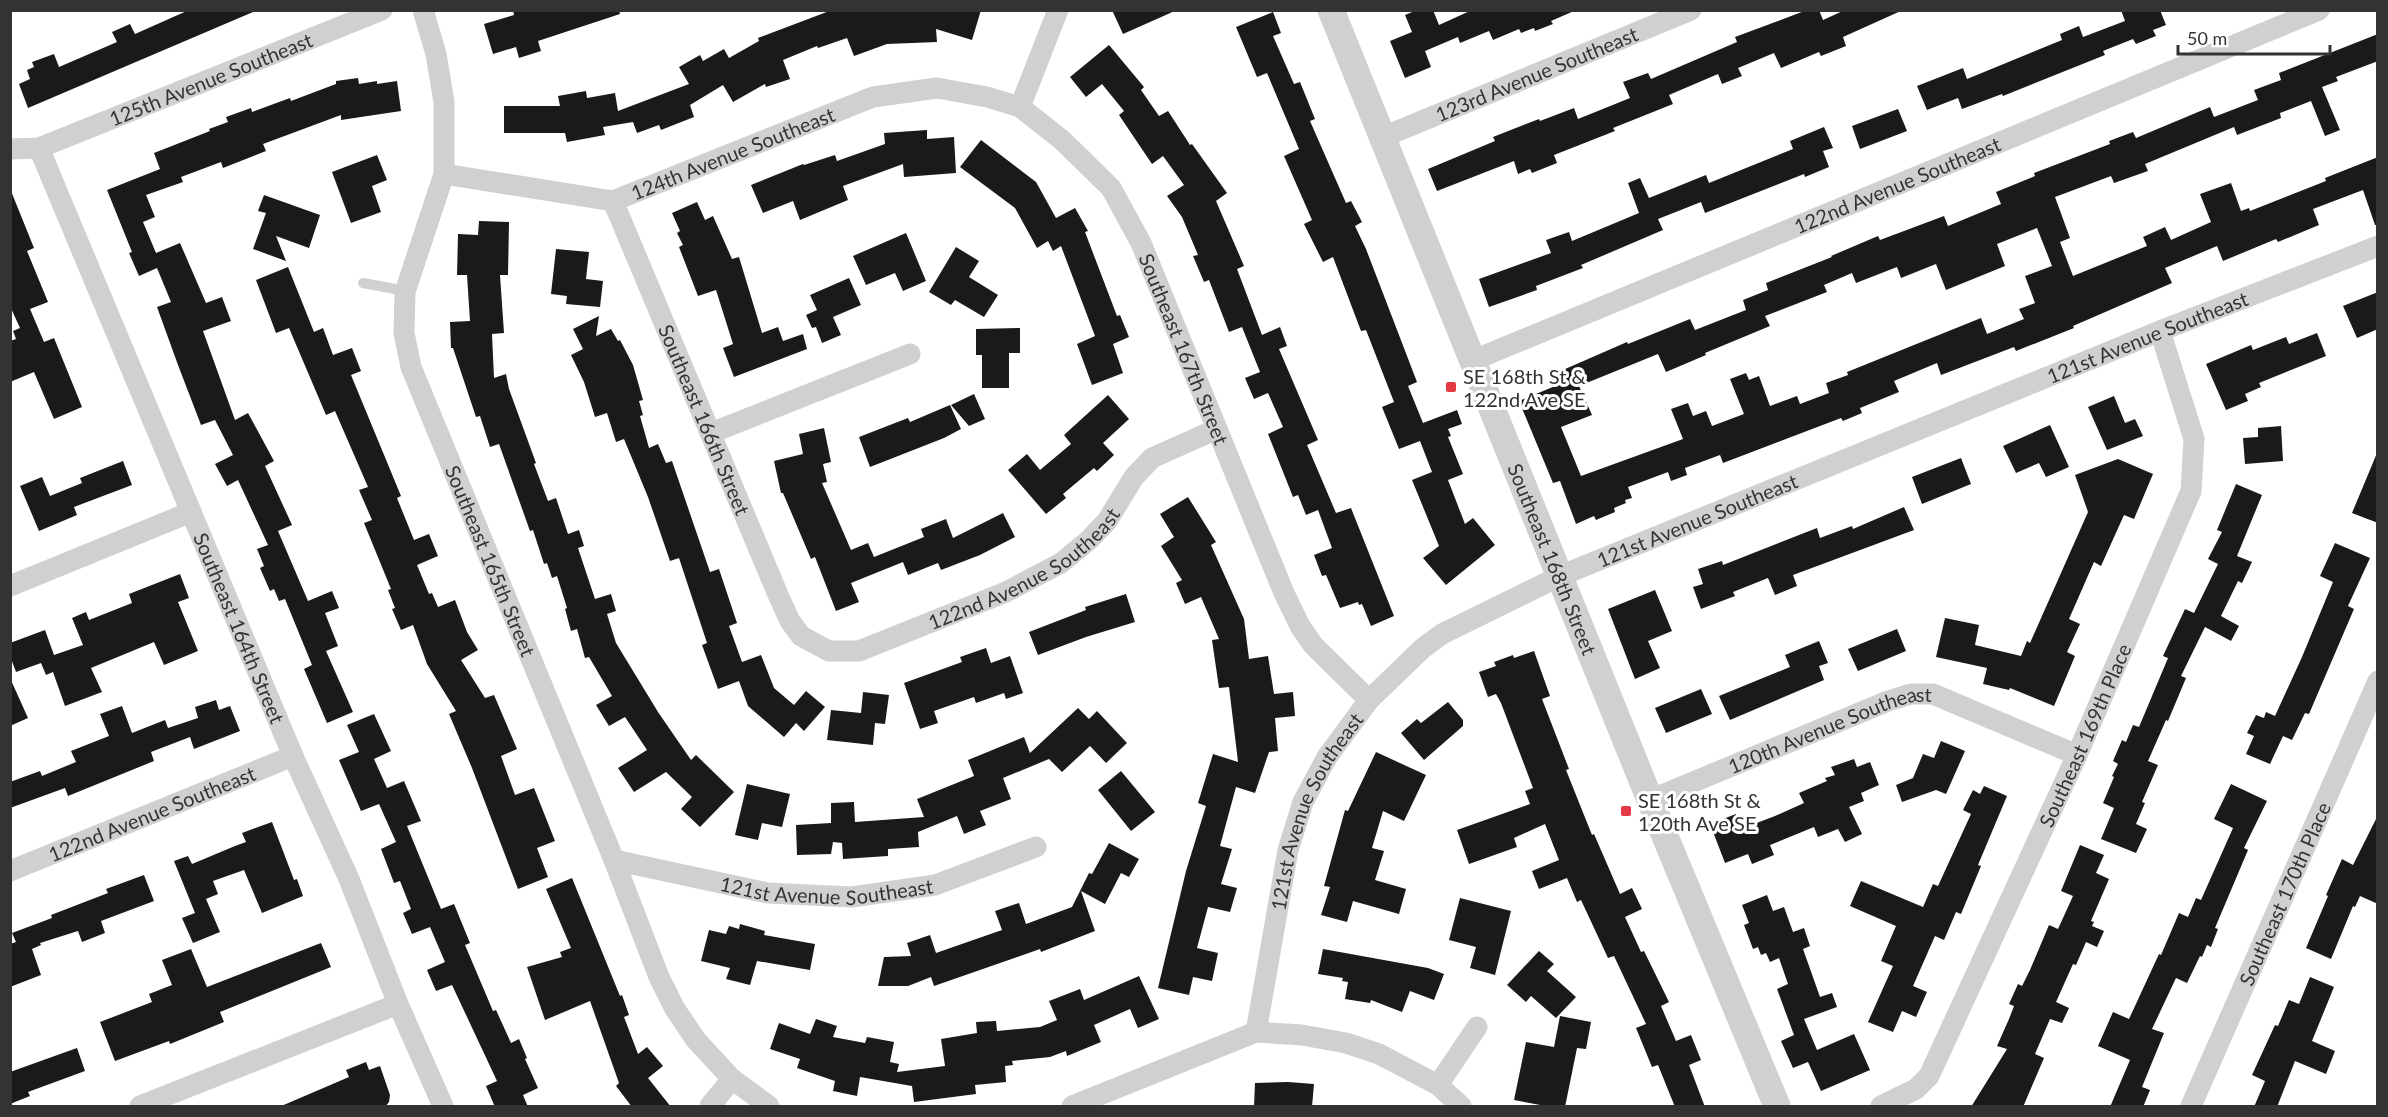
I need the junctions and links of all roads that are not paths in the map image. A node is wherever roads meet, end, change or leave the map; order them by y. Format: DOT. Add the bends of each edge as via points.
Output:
graph roads {
  1 [pos="382,10"];
  2 [pos="423,10"];
  3 [pos="1058,10"];
  4 [pos="1331,10"];
  5 [pos="1691,10"];
  6 [pos="2319,10"];
  7 [pos="1020,107"];
  8 [pos="1383,137"];
  9 [pos="39,148"];
  10 [pos="10,149"];
  11 [pos="444,174"];
  12 [pos="613,201"];
  13 [pos="2378,246"];
  14 [pos="363,283"];
  15 [pos="406,291"];
  16 [pos="2160,331"];
  17 [pos="910,354"];
  18 [pos="1474,360"];
  19 [pos="1217,429"];
  20 [pos="711,433"];
  21 [pos="191,512"];
  22 [pos="1560,576"];
  23 [pos="10,586"];
  24 [pos="801,636"];
  25 [pos="2378,681"];
  26 [pos="1369,700"];
  27 [pos="2077,755"];
  28 [pos="293,756"];
  29 [pos="1650,800"];
  30 [pos="1036,847"];
  31 [pos="614,860"];
  32 [pos="10,871"];
  33 [pos="398,1004"];
  34 [pos="1477,1028"];
  35 [pos="1256,1032"];
  36 [pos="732,1079"];
  37 [pos="1438,1085"];
  38 [pos="140,1107"];
  39 [pos="443,1107"];
  40 [pos="710,1107"];
  41 [pos="769,1107"];
  42 [pos="1072,1107"];
  43 [pos="1461,1107"];
  44 [pos="1777,1107"];
  45 [pos="1881,1107"];
  46 [pos="2190,1107"];
  1 -- 9 [label="street, 125th Avenue Southeast"];
  2 -- 11 [label="street, Southeast 165th Street" via="444,102"];
  3 -- 7 [label="street"];
  4 -- 8 [label="street, Southeast 168th Street"];
  5 -- 8 [label="street, 123rd Avenue Southeast"];
  6 -- 18 [label="street, 122nd Avenue Southeast"];
  7 -- 12 [label="street, 124th Avenue Southeast" via="937,88 873,97"];
  7 -- 19 [label="street, Southeast 167th Street" via="1062,140 1111,188 1141,243"];
  8 -- 18 [label="street, Southeast 168th Street"];
  9 -- 10 [label="street, 125th Avenue Southeast"];
  9 -- 21 [label="street, Southeast 164th Street"];
  11 -- 12 [label="street, 124th Avenue Southeast"];
  11 -- 15 [label="street, Southeast 165th Street"];
  12 -- 20 [label="street, Southeast 166th Street"];
  13 -- 16 [label="street, 121st Avenue Southeast"];
  14 -- 15 [label="lane"];
  15 -- 31 [label="street, Southeast 165th Street" via="404,333 411,367"];
  16 -- 22 [label="street, 121st Avenue Southeast"];
  16 -- 27 [label="street, Southeast 169th Place" via="2194,439 2191,491"];
  17 -- 20 [label="street"];
  18 -- 22 [label="street, Southeast 168th Street"];
  19 -- 24 [label="street, 122nd Avenue Southeast" via="1152,458 1089,540 1061,562 1006,592 859,651 829,651"];
  19 -- 26 [label="street, Southeast 167th Street" via="1300,626 1313,645"];
  20 -- 24 [label="street, Southeast 166th Street" via="779,597"];
  21 -- 23 [label="street"];
  21 -- 28 [label="street, Southeast 164th Street"];
  22 -- 26 [label="street, 121st Avenue Southeast" via="1442,634"];
  22 -- 29 [label="street, Southeast 168th Street"];
  25 -- 46 [label="street, Southeast 170th Place"];
  26 -- 35 [label="street, 121st Avenue Southeast" via="1327,757 1303,802 1288,850"];
  27 -- 29 [label="street, 120th Avenue Southeast" via="1933,694 1911,694"];
  27 -- 45 [label="street, Southeast 169th Place" via="1929,1076 1916,1089"];
  28 -- 32 [label="street, 122nd Avenue Southeast"];
  28 -- 33 [label="street, Southeast 164th Street" via="349,879"];
  29 -- 44 [label="street, Southeast 168th Street"];
  30 -- 31 [label="street, 121st Avenue Southeast" via="935,885 852,897 768,893"];
  31 -- 36 [label="street, Southeast 165th Street" via="675,1009 696,1040"];
  33 -- 38 [label="street"];
  33 -- 39 [label="street, Southeast 164th Street"];
  34 -- 37 [label="street"];
  35 -- 37 [label="street" via="1346,1043 1379,1054"];
  35 -- 42 [label="street"];
  36 -- 40 [label="street"];
  36 -- 41 [label="street"];
  37 -- 43 [label="street"];
}
